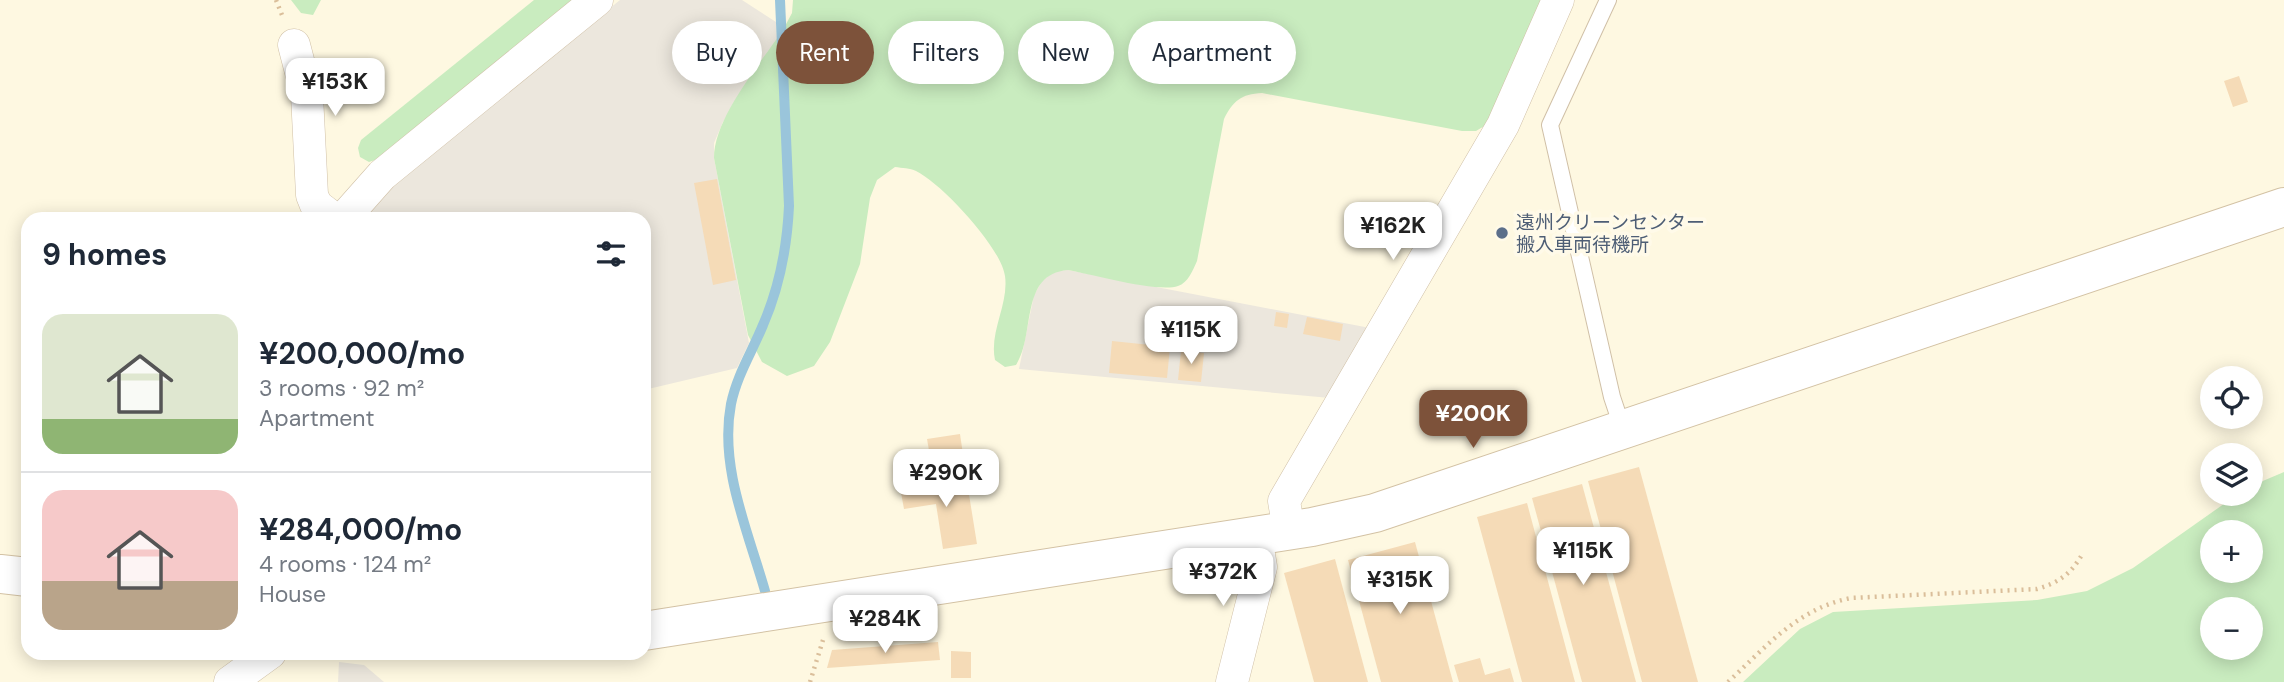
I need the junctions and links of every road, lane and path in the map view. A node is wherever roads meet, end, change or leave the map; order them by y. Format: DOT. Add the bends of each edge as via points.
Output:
graph roads {
  1 [pos="597,0"];
  2 [pos="1558,0"];
  3 [pos="1608,0"];
  4 [pos="294,45"];
  5 [pos="2284,206"];
  6 [pos="325,212"];
  7 [pos="349,212"];
  8 [pos="1623,430"];
  9 [pos="1272,533"];
  10 [pos="2083,553"];
  11 [pos="0,574"];
  12 [pos="21,577"];
  13 [pos="819,604"];
  14 [pos="651,630"];
  15 [pos="260,660"];
  16 [pos="230,682"];
  17 [pos="810,682"];
  18 [pos="1232,682"];
  19 [pos="1728,682"];
  1 -- 7 [label="street" via="382,175"];
  2 -- 9 [label="street" via="1503,125 1284,501"];
  3 -- 8 [label="lane" via="1550,125"];
  4 -- 6 [label="street" via="307,95 312,195"];
  5 -- 8 [label="street"];
  8 -- 9 [label="street" via="1396,507"];
  9 -- 13 [label="street"];
  9 -- 18 [label="street"];
  10 -- 19 [label="path" via="2073,570 2056,583 2037,589 1830,602 1793,622"];
  11 -- 12 [label="street"];
  13 -- 14 [label="street"];
  13 -- 17 [label="path" via="824,636"];
  15 -- 16 [label="street"];
}
